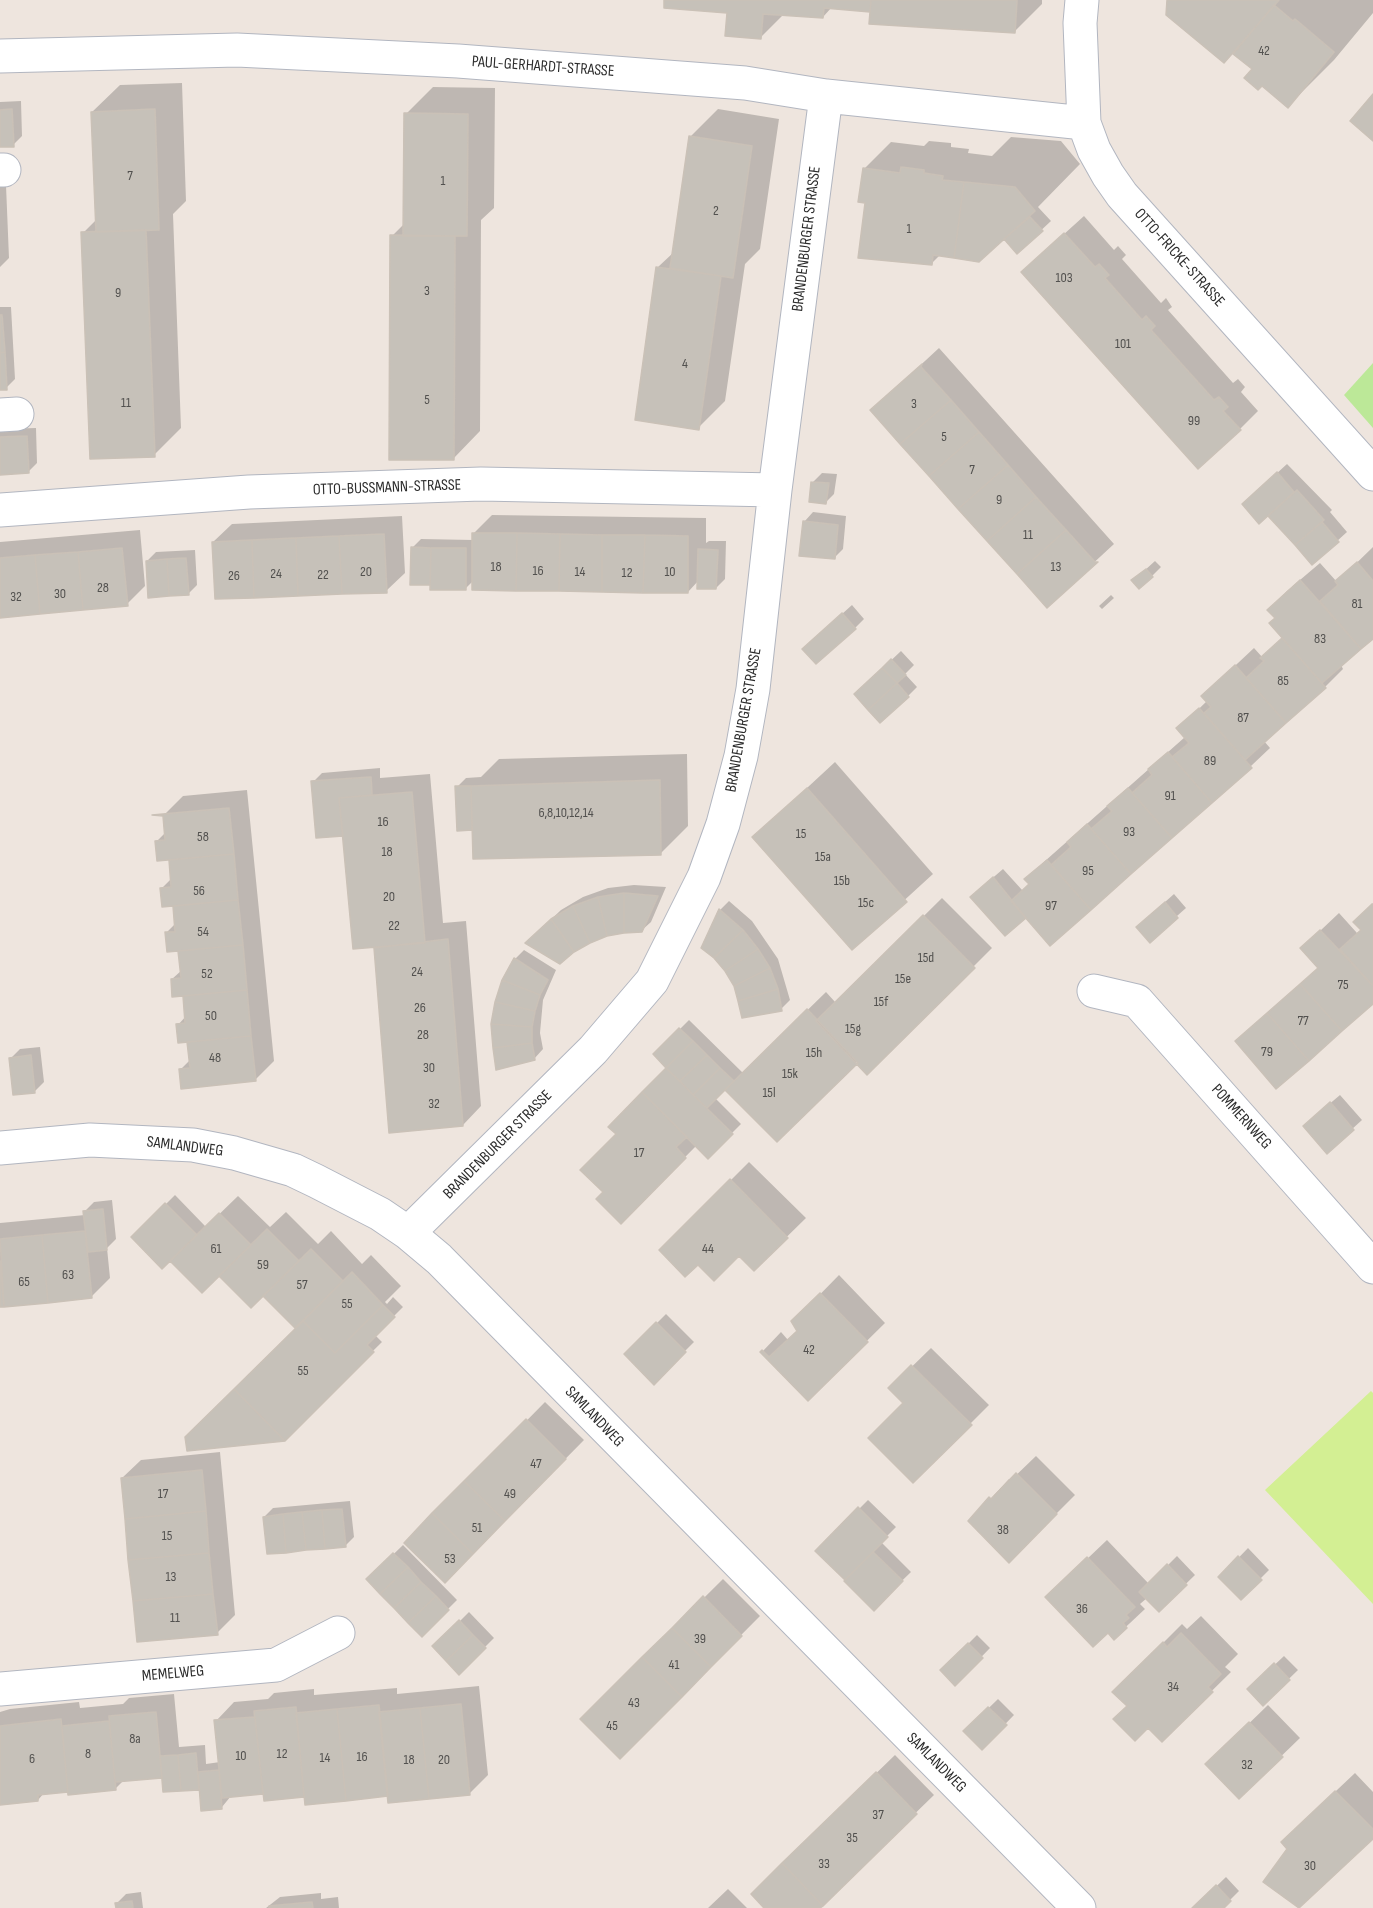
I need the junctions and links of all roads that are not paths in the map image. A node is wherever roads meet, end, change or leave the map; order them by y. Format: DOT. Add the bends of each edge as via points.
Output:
graph roads {
  1 [pos="1082,0"];
  2 [pos="0,56"];
  3 [pos="826,96"];
  4 [pos="1084,123"];
  5 [pos="1373,474"];
  6 [pos="775,490"];
  7 [pos="0,510"];
  8 [pos="1094,991"];
  9 [pos="0,1148"];
  10 [pos="408,1233"];
  11 [pos="1373,1267"];
  12 [pos="338,1633"];
  13 [pos="0,1689"];
  14 [pos="1079,1908"];
  1 -- 4 [label="street, OTTO-FRICKE-STRASSE"];
  2 -- 3 [label="street, PAUL-GERHARDT-STRASSE" via="237,50 659,75"];
  3 -- 4 [label="street, PAUL-GERHARDT-STRASSE"];
  3 -- 6 [label="street, BRANDENBURGER STRASSE"];
  4 -- 5 [label="street, OTTO-FRICKE-STRASSE" via="1094,150 1122,195"];
  6 -- 7 [label="street, OTTO-BUSSMANN-STRASSE" via="481,484 249,492"];
  6 -- 10 [label="street, BRANDENBURGER STRASSE" via="753,689 741,756 704,877 670,950 652,981 601,1042"];
  8 -- 11 [label="street, POMMERNWEG" via="1137,1001"];
  9 -- 10 [label="street, SAMLANDWEG" via="90,1140 193,1145 234,1153 316,1181 370,1208"];
  10 -- 14 [label="street, SAMLANDWEG" via="439,1259"];
  12 -- 13 [label="street, MEMELWEG" via="276,1665"];
}
